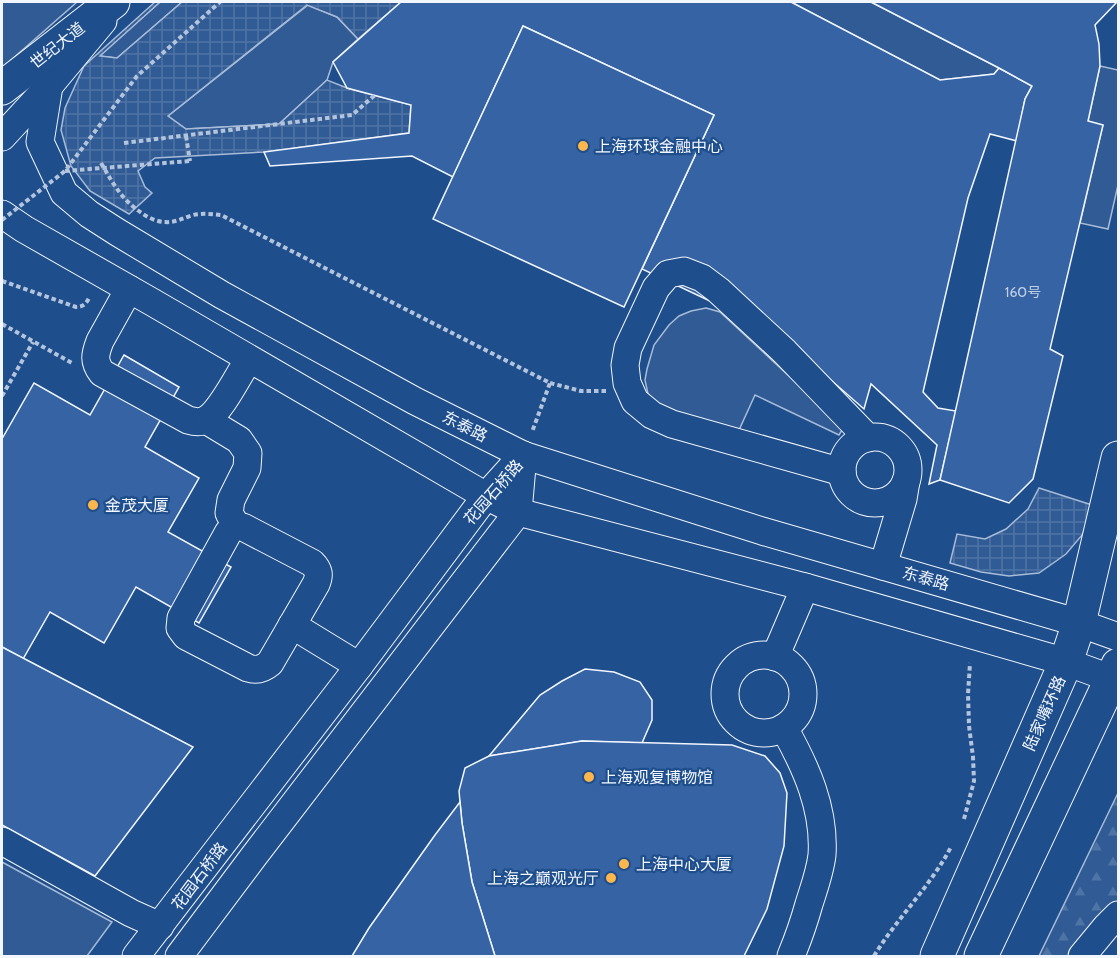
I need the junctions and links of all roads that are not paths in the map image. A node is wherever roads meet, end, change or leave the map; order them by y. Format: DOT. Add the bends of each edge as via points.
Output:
graph roads {
  1 [pos="113,2"];
  2 [pos="119,2"];
  3 [pos="52,83"];
  4 [pos="2,88"];
  5 [pos="2,137"];
  6 [pos="2,214"];
  7 [pos="129,289"];
  8 [pos="249,359"];
  9 [pos="206,420"];
  10 [pos="868,438"];
  11 [pos="523,455"];
  12 [pos="1119,458"];
  13 [pos="909,468"];
  14 [pos="842,472"];
  15 [pos="486,496"];
  16 [pos="518,512"];
  17 [pos="237,527"];
  18 [pos="883,566"];
  19 [pos="805,587"];
  20 [pos="1079,622"];
  21 [pos="292,625"];
  22 [pos="1119,636"];
  23 [pos="775,657"];
  24 [pos="1066,662"];
  25 [pos="359,666"];
  26 [pos="1116,675"];
  27 [pos="784,728"];
  28 [pos="2,841"];
  29 [pos="1119,915"];
  30 [pos="160,926"];
  31 [pos="136,957"];
  32 [pos="179,957"];
  33 [pos="791,957"];
  34 [pos="937,957"];
  35 [pos="981,957"];
  36 [pos="1082,957"];
  1 -- 4 [label="main road, 世纪大道"];
  2 -- 3 [label="street, 东泰路"];
  3 -- 5 [label="street"];
  3 -- 11 [label="street, 东泰路" via="40,142 64,193 89,214 222,295 415,401"];
  6 -- 7 [label="street"];
  7 -- 8 [label="street"];
  7 -- 9 [label="street" via="100,341 97,366 102,373 188,420"];
  8 -- 9 [label="street" via="219,409"];
  8 -- 15 [label="street"];
  9 -- 17 [label="street" via="239,440 248,453 247,468 229,513"];
  10 -- 13 [label="street" via="890,440 906,457"];
  10 -- 14 [label="street" via="849,450"];
  10 -- 14 [label="street" via="785,352 702,278 684,271 668,274 656,288 628,348 627,383 635,401 672,424"];
  11 -- 15 [label="street, 花园石桥路"];
  11 -- 16 [label="street, 花园石桥路"];
  11 -- 18 [label="street, 东泰路"];
  12 -- 20 [label="main road, 陆家嘴环路"];
  13 -- 14 [label="street" via="898,494 878,503 861,500 851,493"];
  13 -- 18 [label="street"];
  15 -- 16 [label="street"];
  15 -- 25 [label="street, 花园石桥路"];
  16 -- 19 [label="street"];
  16 -- 32 [label="street, 花园石桥路"];
  17 -- 21 [label="street" via="243,526 316,567 319,578"];
  17 -- 21 [label="street" via="228,533 181,618 180,628 186,636 248,668 260,670 270,663"];
  18 -- 20 [label="street, 东泰路"];
  19 -- 23 [label="street"];
  19 -- 24 [label="street"];
  20 -- 22 [label="street, 东泰路"];
  20 -- 24 [label="main road, 陆家嘴环路"];
  21 -- 25 [label="street"];
  23 -- 27 [label="street" via="796,671 803,696 794,720"];
  23 -- 27 [label="street" via="762,655 739,664 730,674 725,699 736,722 746,729 771,733"];
  24 -- 26 [label="street"];
  24 -- 34 [label="main road, 陆家嘴环路"];
  25 -- 30 [label="street, 花园石桥路"];
  26 -- 35 [label="main road"];
  27 -- 33 [label="street" via="812,785 822,855"];
  28 -- 30 [label="street"];
  29 -- 36 [label="street"];
  30 -- 31 [label="street, 花园石桥路"];
}
